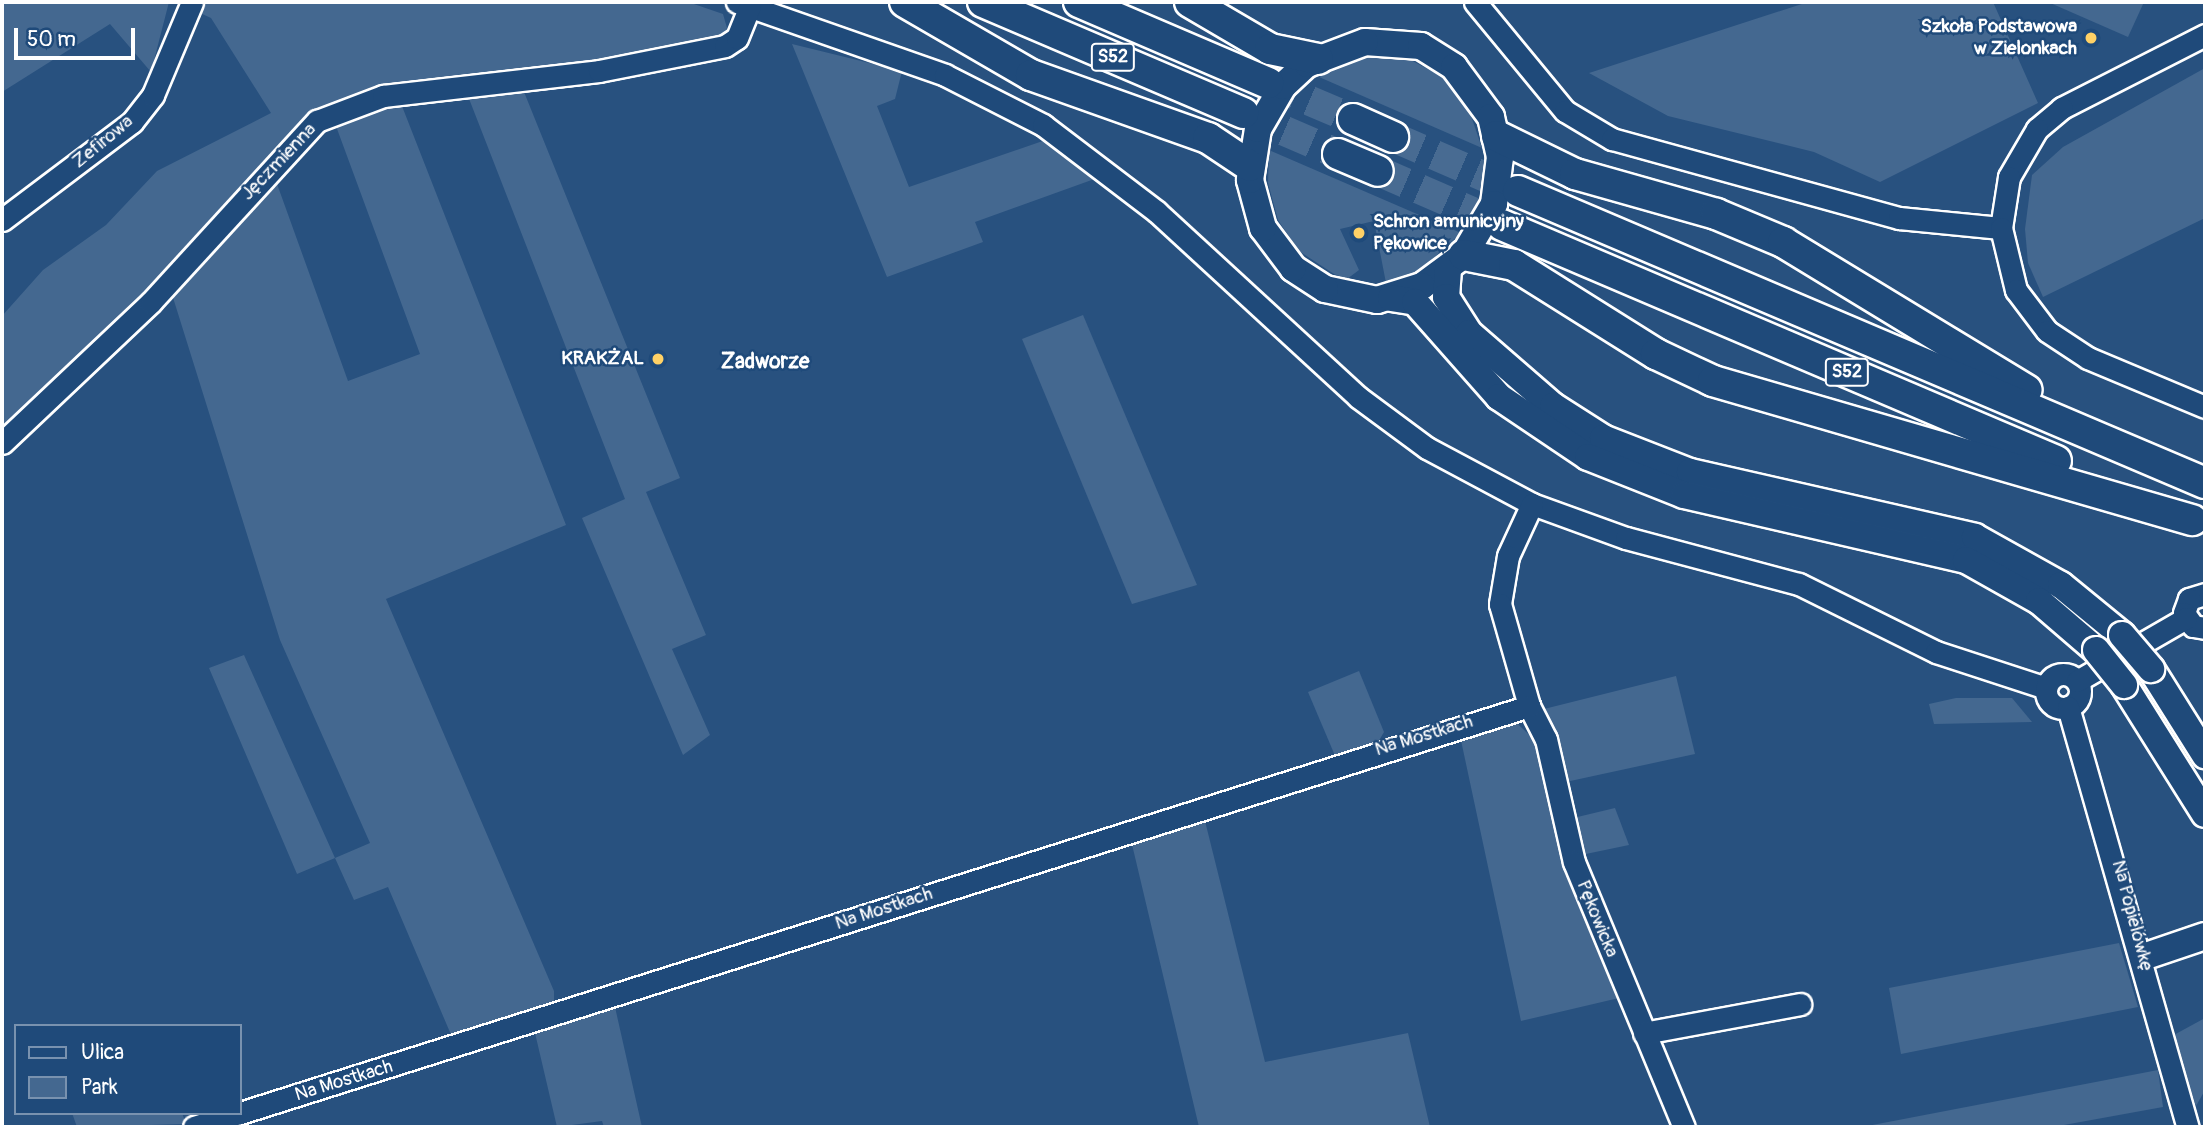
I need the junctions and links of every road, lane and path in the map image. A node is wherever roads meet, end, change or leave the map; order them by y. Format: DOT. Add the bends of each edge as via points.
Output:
graph roads {
  1 [pos="192,2"];
  2 [pos="905,2"];
  3 [pos="983,2"];
  4 [pos="1079,2"];
  5 [pos="1190,2"];
  6 [pos="1475,2"];
  7 [pos="743,4"];
  8 [pos="2205,35"];
  9 [pos="1318,59"];
  10 [pos="1268,83"];
  11 [pos="1243,113"];
  12 [pos="1353,119"];
  13 [pos="1497,136"];
  14 [pos="1393,137"];
  15 [pos="1338,154"];
  16 [pos="1250,166"];
  17 [pos="1378,171"];
  18 [pos="1518,191"];
  19 [pos="2,220"];
  20 [pos="1502,225"];
  21 [pos="2001,228"];
  22 [pos="1456,262"];
  23 [pos="1391,298"];
  24 [pos="2205,407"];
  25 [pos="2,443"];
  26 [pos="2119,447"];
  27 [pos="2205,484"];
  28 [pos="1532,504"];
  29 [pos="2199,522"];
  30 [pos="2205,594"];
  31 [pos="2186,618"];
  32 [pos="2205,628"];
  33 [pos="2077,681"];
  34 [pos="2046,688"];
  35 [pos="1529,706"];
  36 [pos="2068,707"];
  37 [pos="2205,755"];
  38 [pos="2205,814"];
  39 [pos="2201,933"];
  40 [pos="2143,957"];
  41 [pos="1800,1003"];
  42 [pos="1644,1033"];
  43 [pos="242,1112"];
  44 [pos="233,1115"];
  45 [pos="194,1127"];
  46 [pos="1684,1127"];
  47 [pos="2188,1127"];
  1 -- 19 [label="street, Zefirowa" via="153,94 132,122"];
  2 -- 16 [label="highway" via="1031,75 1208,138"];
  3 -- 11 [label="highway, S52"];
  4 -- 10 [label="highway, S52"];
  5 -- 9 [label="highway" via="1269,49"];
  6 -- 21 [label="street" via="1564,111 1612,139 1899,218"];
  7 -- 25 [label="street, Jęczmienna" via="737,38 725,46 599,71 383,96 317,121 151,302"];
  7 -- 28 [label="street" via="894,54 984,92 1065,140 1157,212 1359,397 1427,448"];
  8 -- 21 [label="street" via="2063,108 2037,129 2009,177"];
  9 -- 13 [label="main road" via="1365,42 1421,46 1470,85"];
  9 -- 16 [label="main road" via="1273,99"];
  12 -- 14 [label="highway"];
  13 -- 22 [label="main road" via="1494,204"];
  13 -- 26 [label="highway" via="1575,174 1716,214 1783,242"];
  15 -- 17 [label="highway"];
  16 -- 23 [label="main road" via="1263,228 1293,268 1333,292"];
  18 -- 26 [label="highway, S52"];
  20 -- 29 [label="highway, S52"];
  21 -- 24 [label="street" via="2016,290 2046,331 2088,358"];
  22 -- 23 [label="main road"];
  22 -- 29 [label="highway" via="1514,265 1656,354 1713,381"];
  22 -- 37 [label="main road, bridge" via="1446,297 1469,333 1553,406 1603,438 1689,472 1975,537 2062,585 2122,635 2151,669"];
  23 -- 38 [label="main road, bridge" via="1415,302 1499,397 1588,457 1684,495 1966,560 2039,601 2096,650 2124,685"];
  26 -- 27 [label="highway, S52"];
  28 -- 34 [label="street" via="1626,538 1799,584 1936,652"];
  28 -- 35 [label="street, Pękowicka" via="1508,556 1500,604"];
  30 -- 31 [label="street" via="2189,599"];
  31 -- 32 [label="street"];
  31 -- 33 [label="street"];
  33 -- 34 [label="street" via="2062,674"];
  33 -- 36 [label="street" via="2079,696"];
  34 -- 36 [label="street" via="2052,703"];
  35 -- 42 [label="street, Pękowicka" via="1546,739 1574,862"];
  35 -- 43 [label="street, Na Mostkach"];
  36 -- 40 [label="street, Na Popielówkę"];
  39 -- 40 [label="main road"];
  40 -- 47 [label="street, Na Popielówkę"];
  41 -- 42 [label="street"];
  42 -- 46 [label="street, Pękowicka"];
  44 -- 45 [label="street, Na Mostkach"];
}
